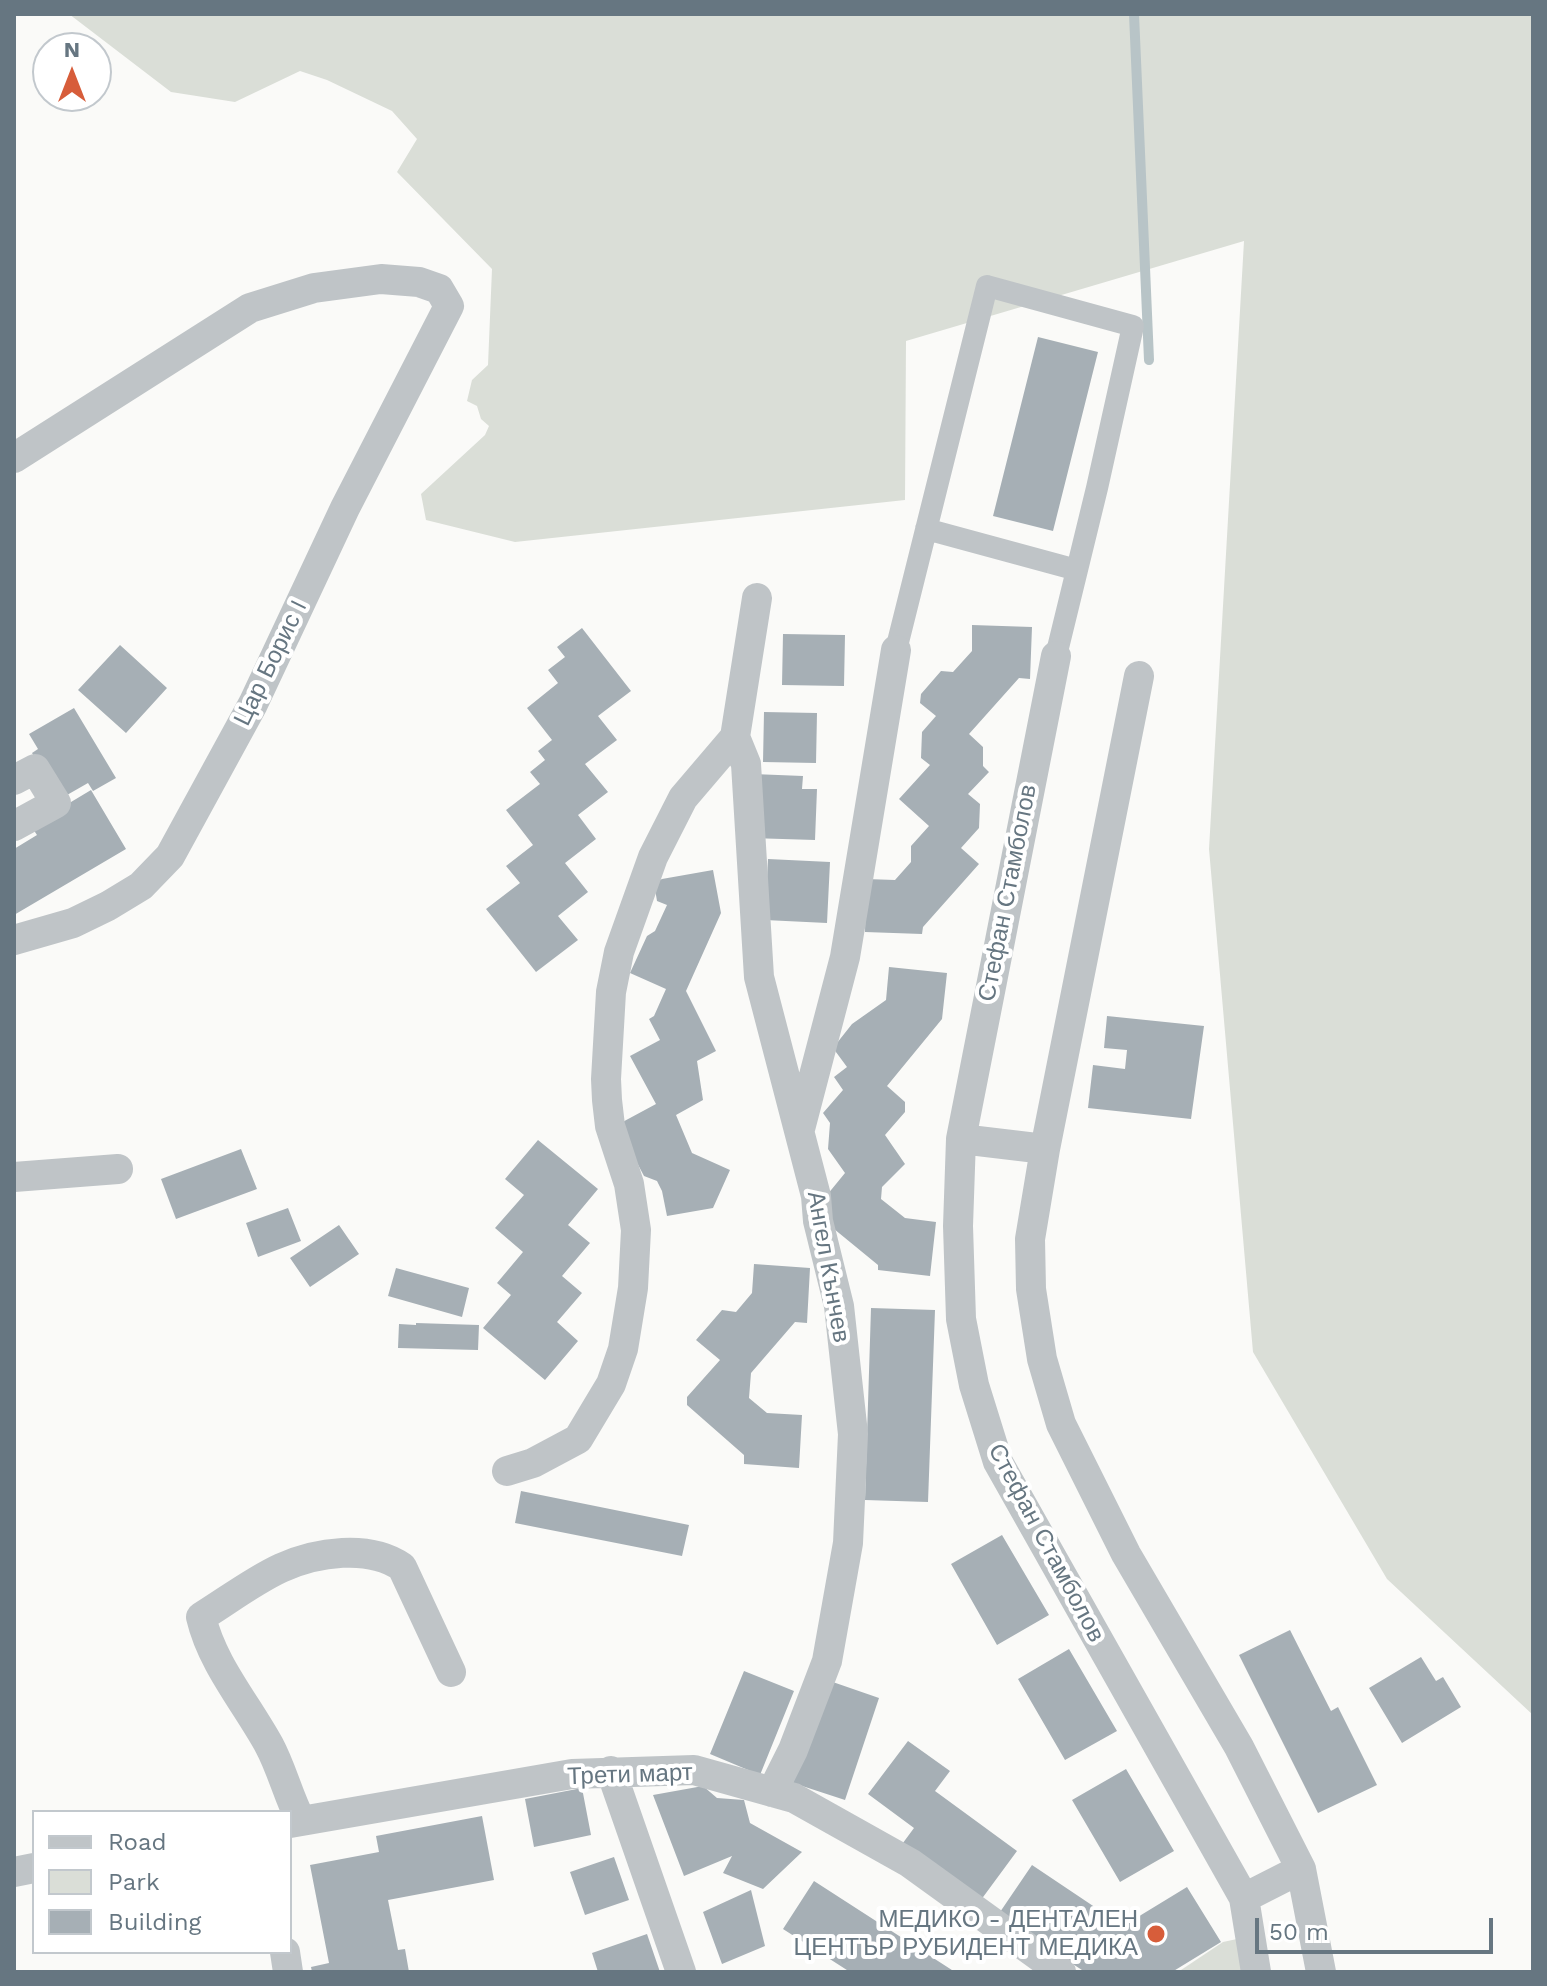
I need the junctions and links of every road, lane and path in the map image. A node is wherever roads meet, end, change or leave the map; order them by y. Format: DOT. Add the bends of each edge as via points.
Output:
graph roads {
  1 [pos="14,458"];
  2 [pos="926,529"];
  3 [pos="1077,570"];
  4 [pos="757,598"];
  5 [pos="896,650"];
  6 [pos="1056,656"];
  7 [pos="1139,676"];
  8 [pos="735,737"];
  9 [pos="14,780"];
  10 [pos="14,826"];
  11 [pos="14,940"];
  12 [pos="800,1131"];
  13 [pos="961,1139"];
  14 [pos="1045,1149"];
  15 [pos="118,1169"];
  16 [pos="14,1177"];
  17 [pos="507,1471"];
  18 [pos="451,1672"];
  19 [pos="611,1771"];
  20 [pos="772,1792"];
  21 [pos="291,1810"];
  22 [pos="295,1822"];
  23 [pos="1301,1869"];
  24 [pos="1244,1898"];
  25 [pos="681,1972"];
  26 [pos="1061,1972"];
  27 [pos="1256,1972"];
  28 [pos="1321,1972"];
  1 -- 11 [label="street, Цар Борис I" via="250,308 314,288 381,279 439,289 449,306 345,508 253,704 170,856 141,886 108,906 73,923"];
  2 -- 3 [label="street"];
  2 -- 3 [label="street" via="987,286 1133,326"];
  2 -- 5 [label="street"];
  3 -- 6 [label="street"];
  4 -- 8 [label="street"];
  5 -- 12 [label="street" via="845,957"];
  6 -- 13 [label="street, Стефан Стамболов"];
  7 -- 14 [label="street"];
  8 -- 12 [label="street, Ангел Кънчев" via="746,764 759,977"];
  8 -- 17 [label="street" via="683,798 653,857 619,952 611,992 606,1079 610,1126 629,1184 636,1230 633,1288 618,1366 578,1439"];
  9 -- 10 [label="street" via="35,769 56,803"];
  12 -- 20 [label="street, Ангел Кънчев" via="839,1306 853,1434 848,1543 827,1661"];
  13 -- 14 [label="street"];
  13 -- 24 [label="street, Стефан Стамболов" via="961,1319 998,1462"];
  14 -- 23 [label="street" via="1028,1264 1042,1359 1061,1424 1126,1554 1239,1747"];
  15 -- 16 [label="street"];
  18 -- 21 [label="street" via="402,1567 389,1558 353,1553 281,1568 201,1617 210,1646 271,1748"];
  19 -- 20 [label="street, Трети март" via="694,1770"];
  19 -- 22 [label="street, Трети март"];
  19 -- 25 [label="street"];
  20 -- 26 [label="street, Трети март" via="794,1798 910,1863"];
  23 -- 24 [label="street"];
  23 -- 28 [label="street"];
  24 -- 27 [label="street, Стефан Стамболов"];
}
